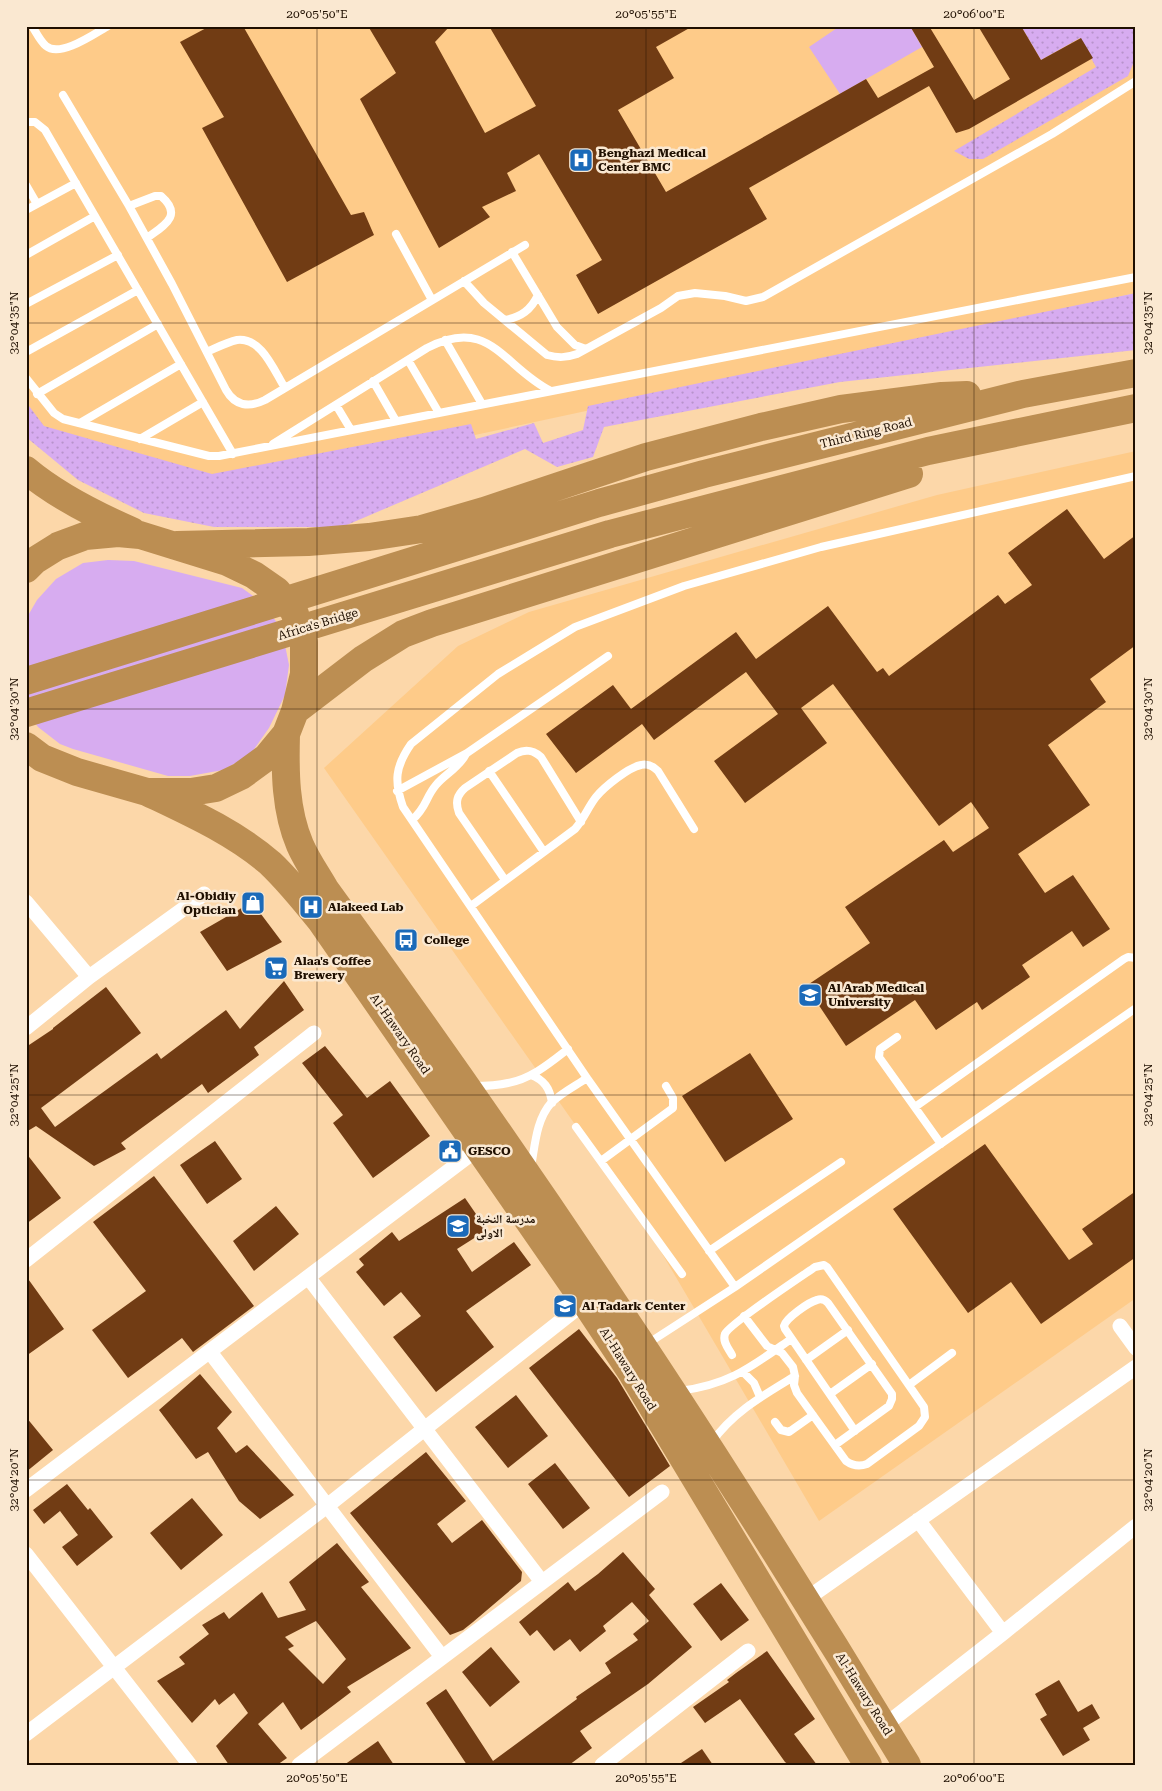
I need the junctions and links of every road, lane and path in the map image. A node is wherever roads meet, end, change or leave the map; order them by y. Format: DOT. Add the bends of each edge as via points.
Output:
graph roads {
  1 [pos="32,26"];
  2 [pos="108,26"];
  3 [pos="1136,81"];
  4 [pos="63,95"];
  5 [pos="26,122"];
  6 [pos="76,183"];
  7 [pos="26,185"];
  8 [pos="37,204"];
  9 [pos="129,206"];
  10 [pos="26,210"];
  11 [pos="95,216"];
  12 [pos="396,234"];
  13 [pos="147,238"];
  14 [pos="525,245"];
  15 [pos="512,252"];
  16 [pos="26,255"];
  17 [pos="118,255"];
  18 [pos="1136,277"];
  19 [pos="464,281"];
  20 [pos="138,290"];
  21 [pos="538,295"];
  22 [pos="432,300"];
  23 [pos="26,304"];
  24 [pos="505,320"];
  25 [pos="158,324"];
  26 [pos="445,340"];
  27 [pos="586,350"];
  28 [pos="26,352"];
  29 [pos="207,352"];
  30 [pos="408,360"];
  31 [pos="181,364"];
  32 [pos="1136,372"];
  33 [pos="26,378"];
  34 [pos="373,381"];
  35 [pos="285,388"];
  36 [pos="551,391"];
  37 [pos="37,394"];
  38 [pos="1023,394"];
  39 [pos="203,402"];
  40 [pos="482,404"];
  41 [pos="336,405"];
  42 [pos="1136,408"];
  43 [pos="439,413"];
  44 [pos="396,421"];
  45 [pos="80,423"];
  46 [pos="351,430"];
  47 [pos="140,439"];
  48 [pos="977,440"];
  49 [pos="269,446"];
  50 [pos="233,454"];
  51 [pos="26,470"];
  52 [pos="1136,476"];
  53 [pos="140,535"];
  54 [pos="177,545"];
  55 [pos="26,569"];
  56 [pos="608,656"];
  57 [pos="26,681"];
  58 [pos="26,713"];
  59 [pos="290,722"];
  60 [pos="26,746"];
  61 [pos="467,753"];
  62 [pos="490,771"];
  63 [pos="77,772"];
  64 [pos="26,773"];
  65 [pos="397,791"];
  66 [pos="147,792"];
  67 [pos="412,820"];
  68 [pos="581,822"];
  69 [pos="694,829"];
  70 [pos="544,852"];
  71 [pos="505,880"];
  72 [pos="204,894"];
  73 [pos="26,902"];
  74 [pos="470,906"];
  75 [pos="1136,958"];
  76 [pos="89,977"];
  77 [pos="1136,1008"];
  78 [pos="26,1028"];
  79 [pos="314,1033"];
  80 [pos="897,1037"];
  81 [pos="568,1049"];
  82 [pos="531,1075"];
  83 [pos="587,1078"];
  84 [pos="666,1086"];
  85 [pos="467,1087"];
  86 [pos="552,1102"];
  87 [pos="914,1107"];
  88 [pos="576,1127"];
  89 [pos="630,1140"];
  90 [pos="940,1144"];
  91 [pos="479,1148"];
  92 [pos="601,1161"];
  93 [pos="841,1162"];
  94 [pos="528,1178"];
  95 [pos="709,1250"];
  96 [pos="26,1260"];
  97 [pos="682,1274"];
  98 [pos="308,1277"];
  99 [pos="735,1287"];
  100 [pos="585,1302"];
  101 [pos="744,1316"];
  102 [pos="1120,1326"];
  103 [pos="848,1330"];
  104 [pos="791,1339"];
  105 [pos="643,1347"];
  106 [pos="1136,1348"];
  107 [pos="776,1350"];
  108 [pos="210,1352"];
  109 [pos="952,1353"];
  110 [pos="732,1355"];
  111 [pos="806,1360"];
  112 [pos="872,1364"];
  113 [pos="1136,1367"];
  114 [pos="743,1372"];
  115 [pos="795,1376"];
  116 [pos="909,1386"];
  117 [pos="674,1392"];
  118 [pos="830,1394"];
  119 [pos="760,1397"];
  120 [pos="813,1415"];
  121 [pos="775,1422"];
  122 [pos="425,1430"];
  123 [pos="855,1431"];
  124 [pos="709,1446"];
  125 [pos="835,1446"];
  126 [pos="26,1490"];
  127 [pos="662,1492"];
  128 [pos="328,1506"];
  129 [pos="918,1520"];
  130 [pos="1136,1526"];
  131 [pos="26,1554"];
  132 [pos="542,1582"];
  133 [pos="805,1600"];
  134 [pos="1003,1634"];
  135 [pos="748,1651"];
  136 [pos="442,1657"];
  137 [pos="114,1666"];
  138 [pos="884,1726"];
  139 [pos="26,1734"];
  140 [pos="190,1765"];
  141 [pos="299,1765"];
  142 [pos="602,1765"];
  143 [pos="868,1765"];
  144 [pos="907,1765"];
  1 -- 2 [label="lane" via="46,46 65,49"];
  3 -- 27 [label="lane" via="1052,134 763,297 746,302 695,293 678,296"];
  4 -- 9 [label="lane"];
  5 -- 6 [label="lane" via="35,122 45,130"];
  6 -- 8 [label="lane"];
  6 -- 11 [label="lane"];
  7 -- 8 [label="lane"];
  8 -- 10 [label="lane"];
  9 -- 13 [label="lane"];
  9 -- 13 [label="lane" via="155,196 161,196 167,202 171,216 169,222"];
  11 -- 16 [label="lane"];
  11 -- 17 [label="lane"];
  12 -- 22 [label="lane"];
  13 -- 29 [label="lane"];
  14 -- 15 [label="lane"];
  15 -- 19 [label="lane"];
  15 -- 21 [label="lane"];
  17 -- 20 [label="lane"];
  17 -- 23 [label="lane"];
  18 -- 36 [label="lane"];
  19 -- 22 [label="lane"];
  19 -- 24 [label="lane"];
  20 -- 25 [label="lane"];
  20 -- 28 [label="lane"];
  21 -- 24 [label="lane" via="526,312"];
  21 -- 27 [label="lane" via="566,338"];
  22 -- 35 [label="lane"];
  24 -- 27 [label="lane" via="547,355 567,358"];
  25 -- 31 [label="lane"];
  25 -- 37 [label="lane"];
  26 -- 30 [label="lane"];
  26 -- 36 [label="lane" via="480,339"];
  26 -- 40 [label="lane"];
  29 -- 35 [label="lane" via="237,340 251,342 262,352"];
  29 -- 35 [label="lane" via="234,401 258,404"];
  30 -- 34 [label="lane"];
  30 -- 43 [label="lane"];
  31 -- 39 [label="lane"];
  31 -- 45 [label="lane"];
  32 -- 38 [label="highway, Third Ring Road"];
  33 -- 37 [label="lane"];
  34 -- 41 [label="lane"];
  34 -- 44 [label="lane"];
  36 -- 40 [label="lane"];
  37 -- 45 [label="lane" via="54,413"];
  38 -- 54 [label="highway" via="942,396 840,410 761,427 646,457 422,529 369,538 308,542"];
  38 -- 57 [label="highway, Third Ring Road" via="599,503"];
  39 -- 47 [label="lane"];
  39 -- 50 [label="lane"];
  40 -- 43 [label="lane"];
  41 -- 46 [label="lane"];
  41 -- 49 [label="lane"];
  42 -- 48 [label="highway"];
  43 -- 44 [label="lane"];
  44 -- 46 [label="lane"];
  45 -- 47 [label="lane"];
  46 -- 49 [label="lane"];
  47 -- 50 [label="lane" via="209,456"];
  48 -- 58 [label="highway, Africa's Bridge" via="610,534"];
  48 -- 59 [label="highway" via="903,476 403,634 363,659"];
  49 -- 50 [label="lane"];
  51 -- 53 [label="highway" via="101,518"];
  52 -- 65 [label="lane" via="821,547 684,586 575,627 498,674 411,744 397,774"];
  53 -- 54 [label="highway"];
  53 -- 55 [label="highway" via="85,536 58,546"];
  54 -- 59 [label="highway" via="254,575 277,591 294,611 304,642 304,674"];
  56 -- 61 [label="lane"];
  59 -- 66 [label="highway" via="268,757 241,776 216,788 191,792"];
  59 -- 85 [label="highway, Al-Hawary Road" via="285,776 290,810 309,863"];
  60 -- 63 [label="highway" via="42,758"];
  61 -- 65 [label="lane"];
  61 -- 67 [label="lane" via="436,785 425,806"];
  62 -- 68 [label="lane" via="517,753 533,751 541,757"];
  62 -- 70 [label="lane"];
  62 -- 71 [label="lane" via="461,791 457,807"];
  63 -- 64 [label="highway"];
  63 -- 66 [label="highway"];
  65 -- 67 [label="lane"];
  66 -- 91 [label="highway, Al-Hawary Road" via="234,838 269,862 292,885 321,921"];
  67 -- 74 [label="lane"];
  68 -- 69 [label="lane" via="605,788 634,767 644,764 658,771"];
  68 -- 70 [label="lane"];
  70 -- 71 [label="lane"];
  71 -- 74 [label="lane"];
  72 -- 76 [label="street"];
  73 -- 76 [label="street"];
  74 -- 81 [label="lane"];
  75 -- 87 [label="lane" via="1124,959"];
  76 -- 78 [label="street"];
  77 -- 90 [label="lane"];
  79 -- 96 [label="street"];
  80 -- 87 [label="lane" via="880,1049 879,1057"];
  81 -- 82 [label="lane"];
  81 -- 83 [label="lane"];
  82 -- 85 [label="lane" via="507,1083"];
  82 -- 86 [label="lane" via="544,1082"];
  83 -- 86 [label="lane"];
  83 -- 89 [label="lane"];
  84 -- 89 [label="lane" via="674,1101 673,1108"];
  85 -- 94 [label="highway, Al-Hawary Road"];
  86 -- 94 [label="lane" via="541,1121"];
  87 -- 90 [label="lane"];
  88 -- 92 [label="lane"];
  89 -- 92 [label="lane"];
  89 -- 95 [label="lane"];
  90 -- 99 [label="lane"];
  91 -- 98 [label="street"];
  91 -- 100 [label="highway, Al-Hawary Road"];
  92 -- 97 [label="lane"];
  93 -- 95 [label="lane"];
  94 -- 105 [label="highway, Al-Hawary Road"];
  95 -- 99 [label="lane"];
  98 -- 108 [label="street"];
  98 -- 122 [label="street"];
  99 -- 105 [label="lane"];
  100 -- 122 [label="street"];
  100 -- 143 [label="highway, Al-Hawary Road" via="632,1373"];
  101 -- 107 [label="lane" via="767,1346"];
  101 -- 110 [label="lane" via="725,1333 725,1342"];
  101 -- 116 [label="lane" via="824,1265"];
  102 -- 106 [label="street"];
  103 -- 104 [label="lane" via="828,1303 817,1299 785,1321 784,1329"];
  103 -- 111 [label="lane"];
  103 -- 112 [label="lane"];
  104 -- 107 [label="lane"];
  104 -- 111 [label="lane"];
  105 -- 117 [label="highway, Al-Hawary Road"];
  107 -- 114 [label="lane"];
  107 -- 115 [label="lane" via="785,1355 794,1367"];
  108 -- 126 [label="street"];
  108 -- 128 [label="street"];
  109 -- 116 [label="lane"];
  111 -- 118 [label="lane"];
  112 -- 118 [label="lane"];
  112 -- 123 [label="lane" via="892,1399 889,1406"];
  113 -- 129 [label="street"];
  114 -- 117 [label="lane" via="711,1386"];
  114 -- 119 [label="lane" via="754,1383"];
  115 -- 119 [label="lane"];
  115 -- 120 [label="lane" via="795,1389"];
  116 -- 125 [label="lane" via="924,1407 925,1417 918,1426 862,1466 846,1461"];
  117 -- 124 [label="highway, Al-Hawary Road"];
  118 -- 123 [label="lane"];
  119 -- 124 [label="lane" via="728,1422"];
  120 -- 121 [label="lane" via="789,1432 781,1430"];
  120 -- 125 [label="lane"];
  122 -- 128 [label="street"];
  122 -- 132 [label="street"];
  123 -- 125 [label="lane"];
  124 -- 133 [label="highway, Al-Hawary Road"];
  127 -- 132 [label="street"];
  128 -- 136 [label="street"];
  128 -- 137 [label="street"];
  129 -- 133 [label="street"];
  129 -- 134 [label="street"];
  130 -- 134 [label="street"];
  131 -- 137 [label="street"];
  132 -- 136 [label="street"];
  133 -- 138 [label="highway, Al-Hawary Road"];
  134 -- 138 [label="street"];
  135 -- 142 [label="street"];
  136 -- 141 [label="street"];
  137 -- 139 [label="street"];
  137 -- 140 [label="street"];
  138 -- 144 [label="highway, Al-Hawary Road"];
}
